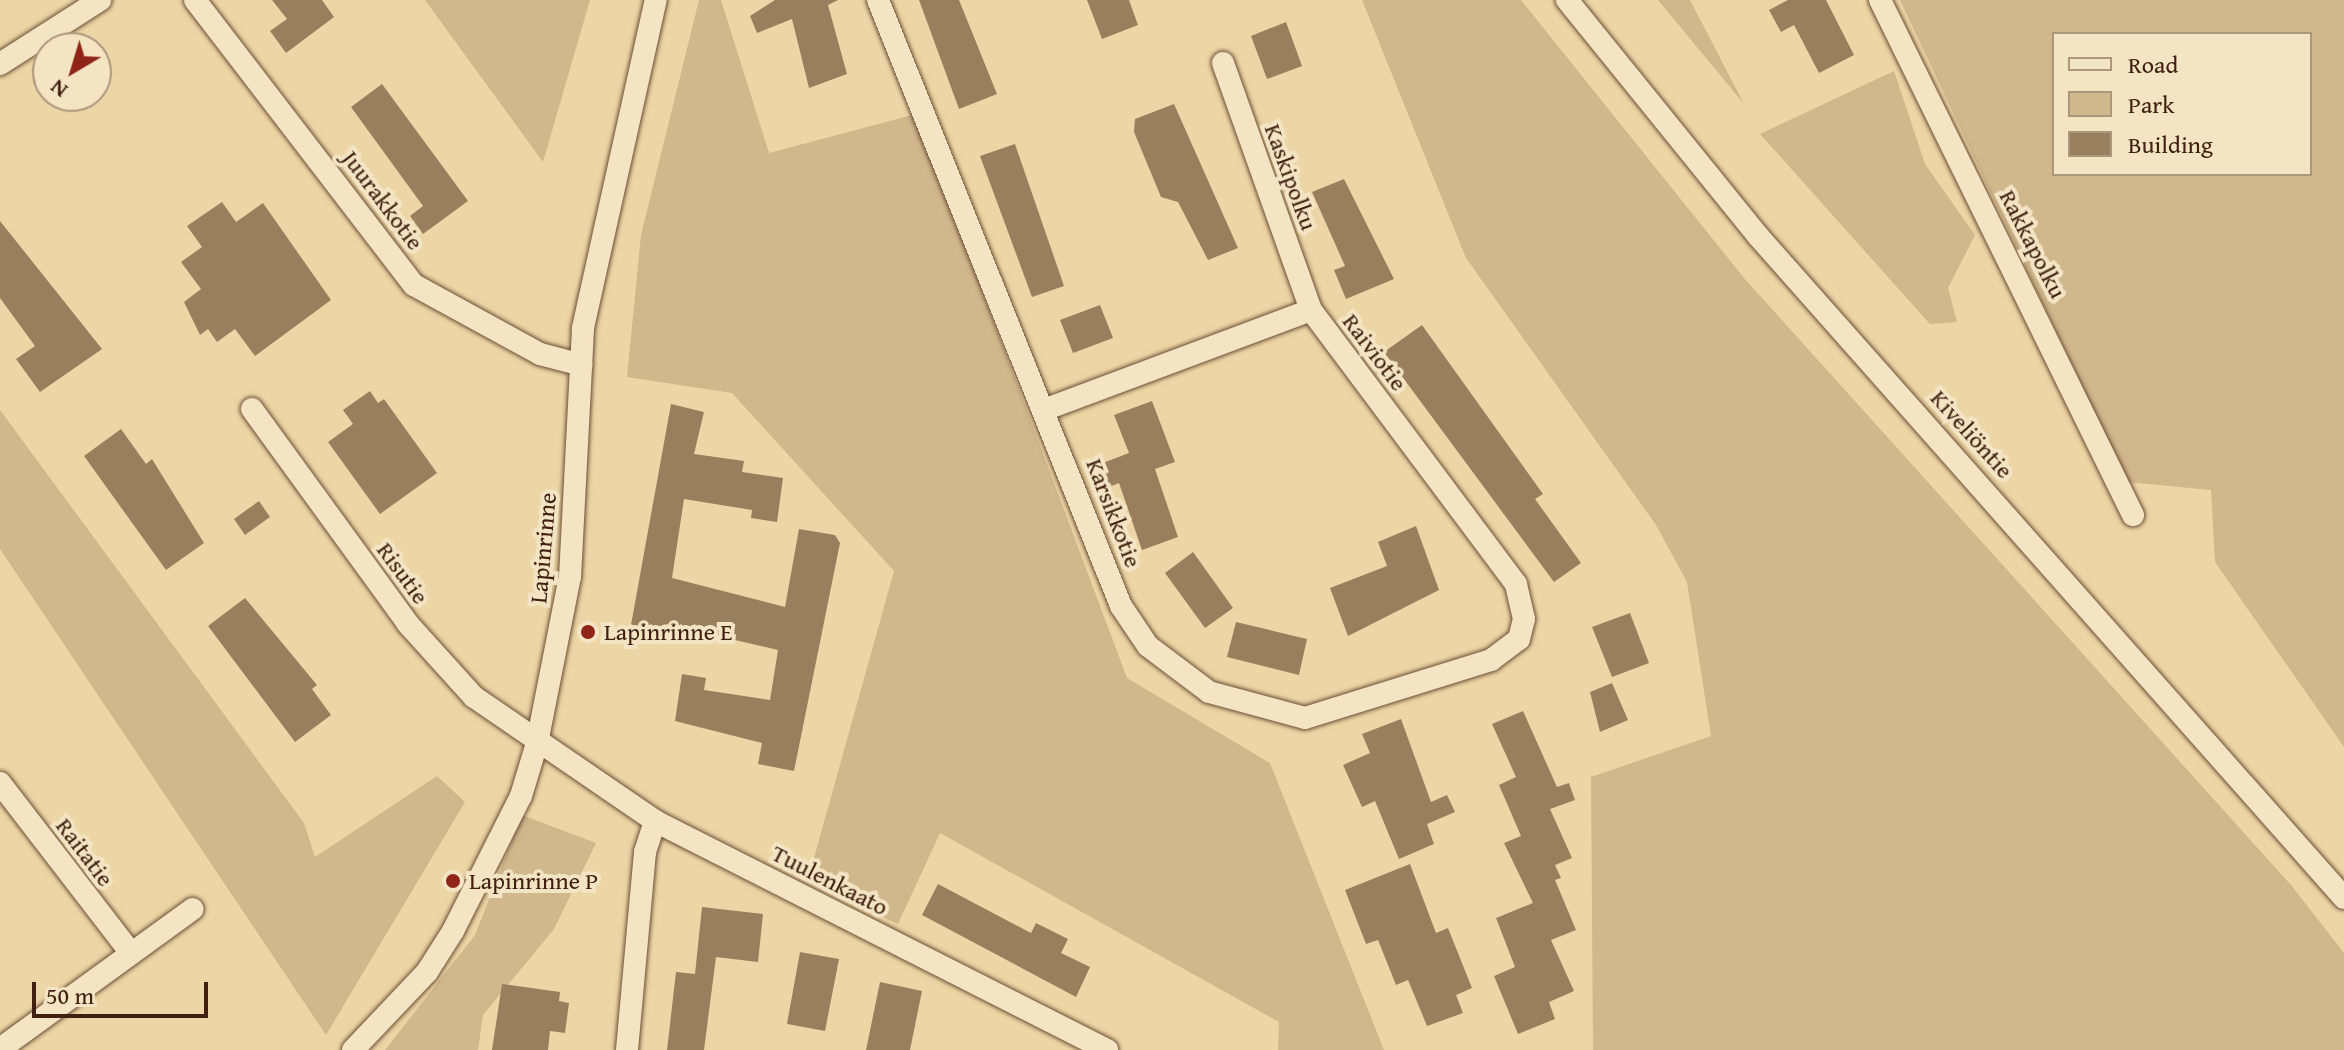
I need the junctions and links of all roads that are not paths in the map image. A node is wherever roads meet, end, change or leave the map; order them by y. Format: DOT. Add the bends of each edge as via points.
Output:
graph roads {
  1 [pos="100,0"];
  2 [pos="195,0"];
  3 [pos="656,0"];
  4 [pos="878,0"];
  5 [pos="1567,0"];
  6 [pos="1880,0"];
  7 [pos="1223,63"];
  8 [pos="0,64"];
  9 [pos="1311,310"];
  10 [pos="582,365"];
  11 [pos="252,409"];
  12 [pos="1046,409"];
  13 [pos="2133,515"];
  14 [pos="1524,619"];
  15 [pos="537,743"];
  16 [pos="0,783"];
  17 [pos="655,821"];
  18 [pos="2344,898"];
  19 [pos="193,909"];
  20 [pos="130,952"];
  21 [pos="0,1049"];
  22 [pos="353,1050"];
  23 [pos="627,1050"];
  24 [pos="1107,1050"];
  1 -- 8 [label="street"];
  2 -- 10 [label="street, Juurakkotie" via="414,285 540,354"];
  3 -- 10 [label="street, Lapinrinne" via="583,328"];
  4 -- 12 [label="street, Karsikkotie"];
  5 -- 18 [label="street, Kiveliöntie" via="1758,236"];
  6 -- 13 [label="street, Rakkapolku"];
  7 -- 9 [label="street, Kaskipolku"];
  9 -- 12 [label="street, Raiviotie"];
  9 -- 14 [label="street, Raiviotie" via="1516,584"];
  10 -- 15 [label="street, Lapinrinne" via="570,577"];
  11 -- 15 [label="street, Risutie" via="453,678"];
  12 -- 14 [label="street, Karsikkotie" via="1121,606 1148,646 1209,692 1305,718 1491,660 1519,639"];
  15 -- 17 [label="street, Tuulenkaato"];
  15 -- 22 [label="street, Lapinrinne" via="521,796 453,931 427,972"];
  16 -- 20 [label="street, Raitatie"];
  17 -- 23 [label="street" via="640,891"];
  17 -- 24 [label="street, Tuulenkaato"];
  19 -- 20 [label="street"];
  20 -- 21 [label="street"];
}
